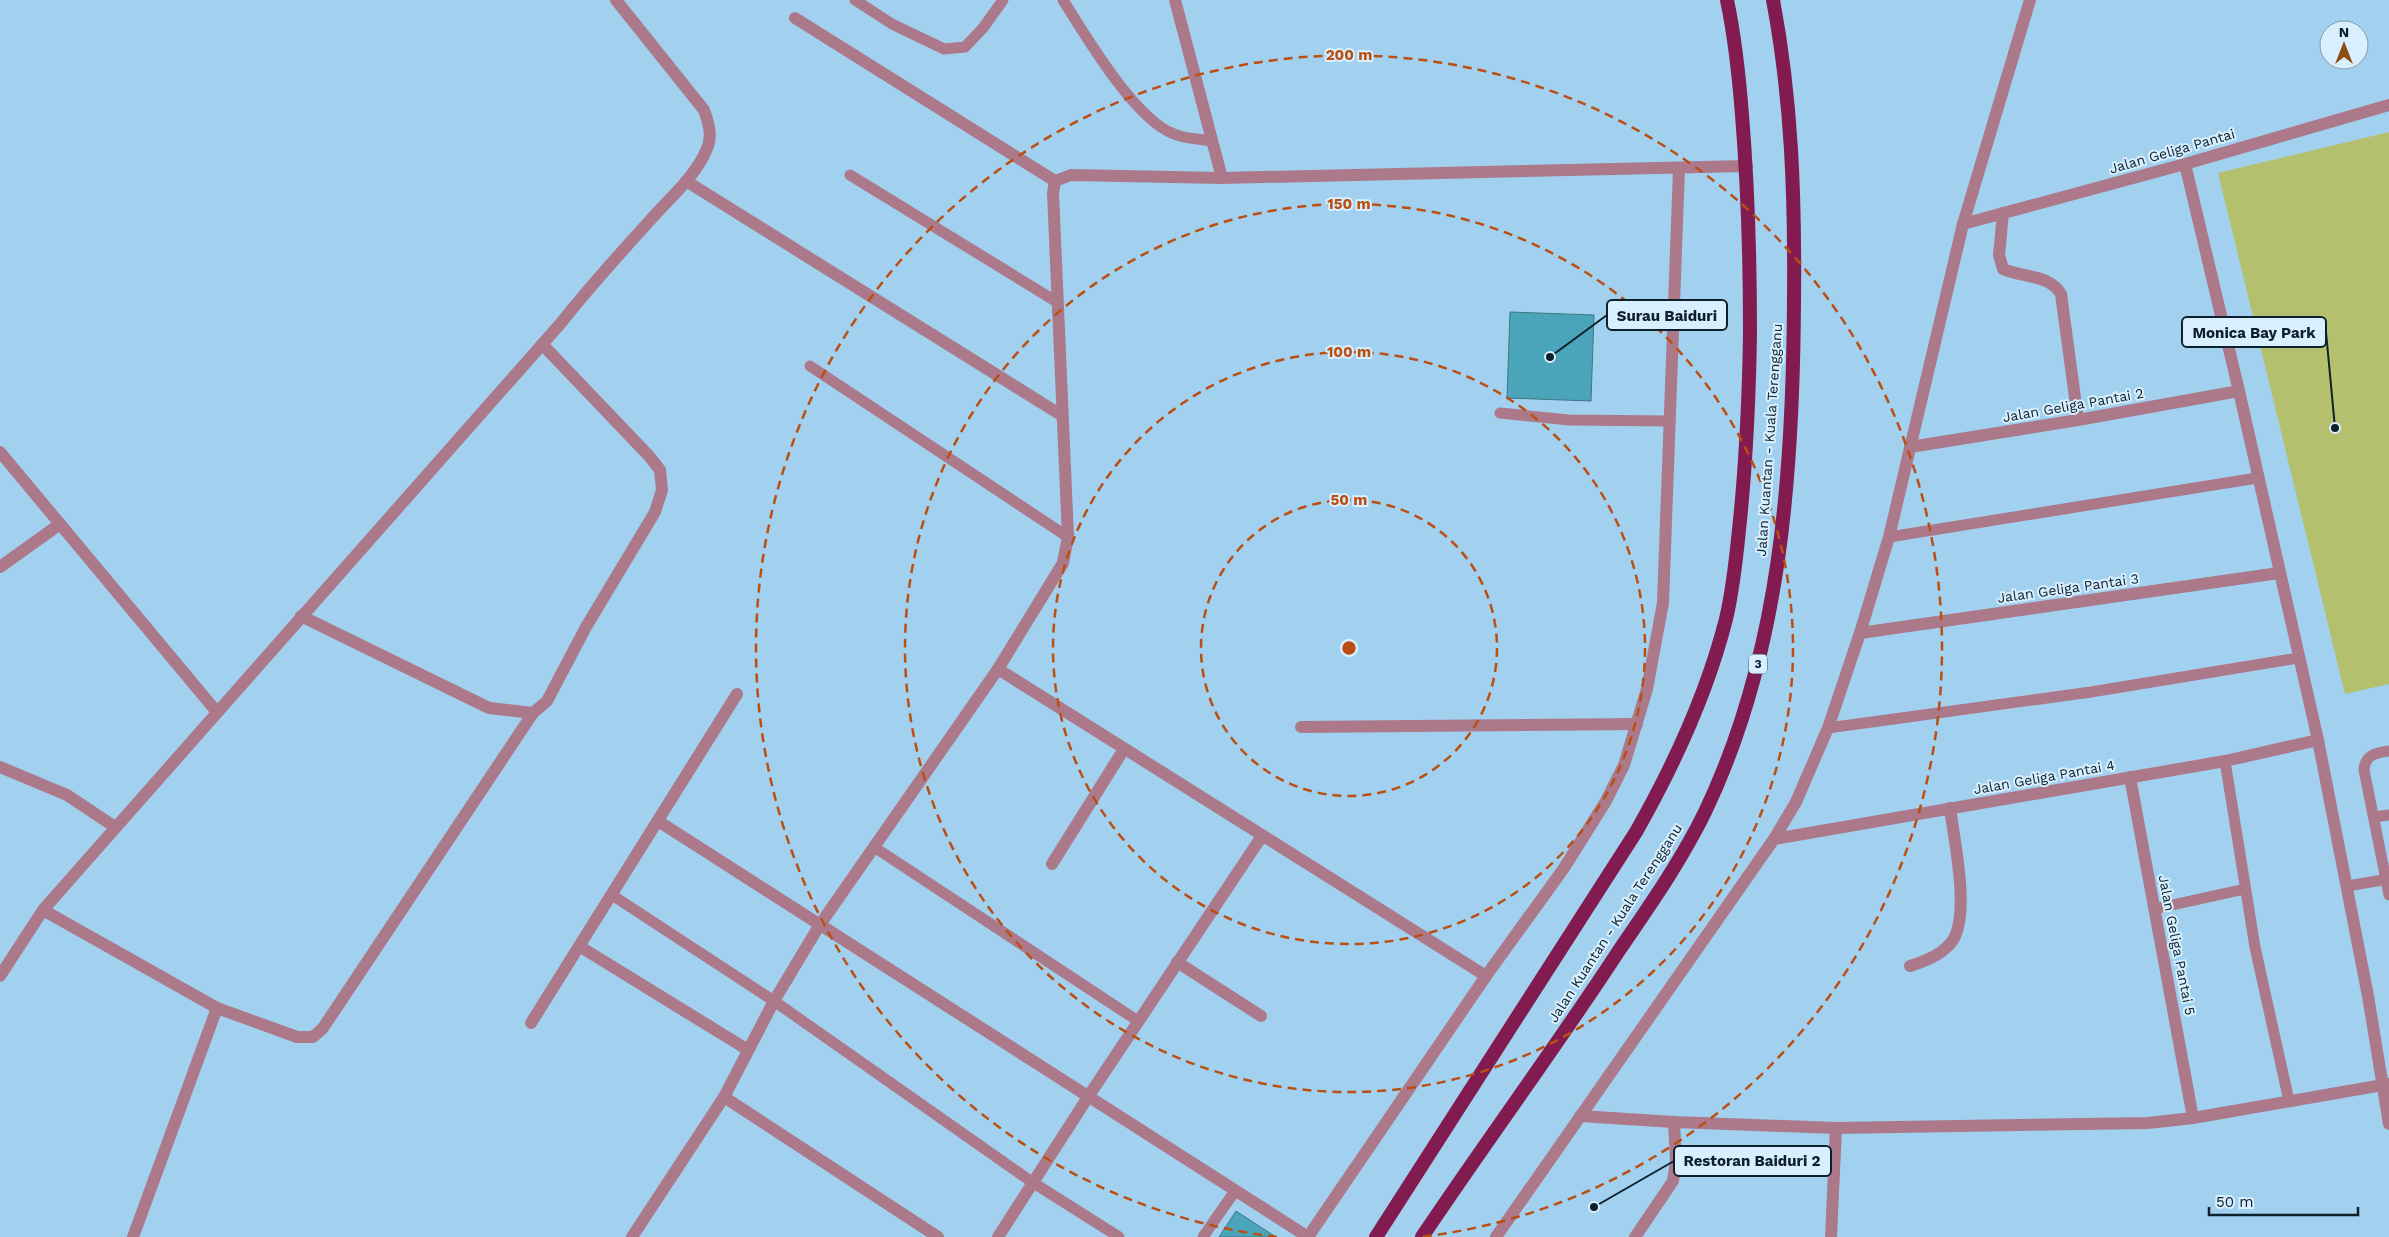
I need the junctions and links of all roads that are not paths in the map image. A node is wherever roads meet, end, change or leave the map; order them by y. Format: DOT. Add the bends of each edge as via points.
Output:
graph roads {
  1 [pos="616,0"];
  2 [pos="855,0"];
  3 [pos="1003,0"];
  4 [pos="1063,0"];
  5 [pos="1175,0"];
  6 [pos="1727,0"];
  7 [pos="1773,0"];
  8 [pos="2030,0"];
  9 [pos="795,18"];
  10 [pos="2389,104"];
  11 [pos="1212,141"];
  12 [pos="2185,164"];
  13 [pos="1746,166"];
  14 [pos="1679,168"];
  15 [pos="850,175"];
  16 [pos="1222,178"];
  17 [pos="686,180"];
  18 [pos="1055,181"];
  19 [pos="2003,213"];
  20 [pos="1963,224"];
  21 [pos="1057,302"];
  22 [pos="542,344"];
  23 [pos="810,366"];
  24 [pos="2239,391"];
  25 [pos="1500,413"];
  26 [pos="1061,414"];
  27 [pos="2078,420"];
  28 [pos="1670,421"];
  29 [pos="1910,447"];
  30 [pos="0,452"];
  31 [pos="2258,478"];
  32 [pos="60,524"];
  33 [pos="1068,537"];
  34 [pos="1889,537"];
  35 [pos="0,567"];
  36 [pos="2279,573"];
  37 [pos="301,616"];
  38 [pos="1860,633"];
  39 [pos="2298,658"];
  40 [pos="998,669"];
  41 [pos="737,694"];
  42 [pos="216,711"];
  43 [pos="532,713"];
  44 [pos="1637,724"];
  45 [pos="1301,727"];
  46 [pos="1828,728"];
  47 [pos="2318,740"];
  48 [pos="1124,749"];
  49 [pos="2389,750"];
  50 [pos="2224,760"];
  51 [pos="0,766"];
  52 [pos="2130,777"];
  53 [pos="1950,808"];
  54 [pos="2389,815"];
  55 [pos="2375,817"];
  56 [pos="658,821"];
  57 [pos="115,827"];
  58 [pos="1262,836"];
  59 [pos="1774,839"];
  60 [pos="874,847"];
  61 [pos="1052,864"];
  62 [pos="2388,879"];
  63 [pos="2347,886"];
  64 [pos="2245,889"];
  65 [pos="612,894"];
  66 [pos="2389,895"];
  67 [pos="2154,909"];
  68 [pos="43,910"];
  69 [pos="819,926"];
  70 [pos="579,946"];
  71 [pos="1177,962"];
  72 [pos="1910,966"];
  73 [pos="1,973"];
  74 [pos="1486,976"];
  75 [pos="774,1001"];
  76 [pos="217,1008"];
  77 [pos="1261,1016"];
  78 [pos="1138,1021"];
  79 [pos="531,1023"];
  80 [pos="748,1050"];
  81 [pos="2385,1085"];
  82 [pos="724,1097"];
  83 [pos="1088,1097"];
  84 [pos="2289,1101"];
  85 [pos="1580,1116"];
  86 [pos="2193,1118"];
  87 [pos="1674,1122"];
  88 [pos="2389,1124"];
  89 [pos="1836,1128"];
  90 [pos="1032,1182"];
  91 [pos="1235,1191"];
  92 [pos="133,1237"];
  93 [pos="632,1237"];
  94 [pos="938,1237"];
  95 [pos="998,1237"];
  96 [pos="1119,1237"];
  97 [pos="1203,1237"];
  98 [pos="1376,1237"];
  99 [pos="1422,1237"];
  100 [pos="1496,1237"];
  101 [pos="1635,1237"];
  102 [pos="1830,1237"];
  1 -- 17 [label="street" via="704,110 710,139 706,151"];
  2 -- 3 [label="lane" via="892,24 944,50 964,47"];
  4 -- 11 [label="lane" via="1101,63 1150,119 1174,134"];
  5 -- 11 [label="street"];
  6 -- 13 [label="highway, Jalan Kuantan - Kuala Terengganu" via="1737,64"];
  7 -- 99 [label="highway, Jalan Kuantan - Kuala Terengganu / 3" via="1783,51 1791,124 1795,204 1794,359 1781,538 1767,628 1755,677 1722,772 1704,814 1676,864"];
  8 -- 20 [label="street"];
  9 -- 18 [label="street"];
  10 -- 12 [label="street, Jalan Geliga Pantai"];
  11 -- 16 [label="street"];
  12 -- 19 [label="street, Jalan Geliga Pantai"];
  12 -- 24 [label="street"];
  13 -- 14 [label="street"];
  13 -- 98 [label="highway, Jalan Kuantan - Kuala Terengganu" via="1750,396 1746,474 1733,588 1716,655 1681,744 1636,832"];
  14 -- 16 [label="street"];
  14 -- 28 [label="street"];
  15 -- 21 [label="lane"];
  16 -- 18 [label="street" via="1071,175"];
  17 -- 22 [label="street"];
  17 -- 26 [label="street"];
  18 -- 21 [label="street"];
  19 -- 20 [label="street, Jalan Geliga Pantai"];
  19 -- 27 [label="street" via="1999,255 2004,269 2047,280 2061,294"];
  20 -- 29 [label="street"];
  21 -- 26 [label="street"];
  22 -- 37 [label="street"];
  22 -- 43 [label="street" via="649,456 660,470 662,490 655,512 586,626 547,701"];
  23 -- 33 [label="lane"];
  24 -- 27 [label="street, Jalan Geliga Pantai 2"];
  24 -- 31 [label="street"];
  25 -- 28 [label="lane" via="1568,420"];
  26 -- 33 [label="street"];
  27 -- 29 [label="street, Jalan Geliga Pantai 2"];
  28 -- 44 [label="street" via="1663,603"];
  29 -- 34 [label="street"];
  30 -- 32 [label="street"];
  31 -- 34 [label="lane"];
  31 -- 36 [label="street"];
  32 -- 35 [label="street"];
  32 -- 42 [label="street"];
  33 -- 40 [label="street" via="1062,563"];
  34 -- 38 [label="street"];
  36 -- 38 [label="street, Jalan Geliga Pantai 3"];
  36 -- 39 [label="street"];
  37 -- 42 [label="street"];
  37 -- 43 [label="street" via="489,708"];
  38 -- 46 [label="street"];
  39 -- 46 [label="lane" via="2091,692"];
  39 -- 47 [label="street"];
  40 -- 48 [label="street"];
  40 -- 60 [label="street"];
  41 -- 56 [label="street"];
  42 -- 57 [label="street"];
  43 -- 76 [label="street" via="313,1037 297,1037"];
  44 -- 45 [label="street"];
  44 -- 74 [label="street" via="1624,766 1606,801 1564,868"];
  46 -- 59 [label="street" via="1796,802"];
  47 -- 50 [label="street, Jalan Geliga Pantai 4"];
  47 -- 63 [label="street"];
  48 -- 58 [label="street"];
  48 -- 61 [label="street"];
  49 -- 55 [label="lane" via="2373,753 2365,763"];
  50 -- 52 [label="street, Jalan Geliga Pantai 4"];
  50 -- 64 [label="lane"];
  51 -- 57 [label="street" via="67,795"];
  52 -- 53 [label="street, Jalan Geliga Pantai 4"];
  52 -- 67 [label="street, Jalan Geliga Pantai 5"];
  53 -- 59 [label="street, Jalan Geliga Pantai 4"];
  53 -- 72 [label="street" via="1962,902 1957,933 1941,952"];
  54 -- 55 [label="lane"];
  55 -- 62 [label="lane"];
  56 -- 65 [label="street"];
  56 -- 69 [label="street"];
  57 -- 68 [label="street"];
  58 -- 71 [label="street"];
  58 -- 74 [label="street"];
  59 -- 85 [label="street"];
  60 -- 69 [label="street"];
  60 -- 78 [label="lane"];
  62 -- 63 [label="lane"];
  62 -- 66 [label="lane"];
  63 -- 81 [label="street"];
  64 -- 67 [label="lane"];
  64 -- 84 [label="lane"];
  65 -- 70 [label="street"];
  65 -- 75 [label="lane"];
  67 -- 86 [label="street, Jalan Geliga Pantai 5"];
  68 -- 73 [label="street"];
  68 -- 76 [label="street"];
  69 -- 75 [label="street"];
  69 -- 83 [label="street"];
  70 -- 79 [label="street"];
  70 -- 80 [label="street"];
  71 -- 77 [label="street"];
  71 -- 78 [label="street"];
  74 -- 91 [label="street" via="1308,1237"];
  75 -- 80 [label="street"];
  75 -- 90 [label="lane"];
  76 -- 92 [label="street"];
  78 -- 83 [label="street"];
  80 -- 82 [label="street"];
  81 -- 84 [label="street"];
  81 -- 88 [label="street"];
  82 -- 93 [label="street"];
  82 -- 94 [label="street"];
  83 -- 90 [label="street"];
  83 -- 91 [label="street"];
  84 -- 86 [label="street"];
  85 -- 87 [label="street"];
  85 -- 100 [label="street"];
  86 -- 89 [label="street" via="2148,1123"];
  87 -- 89 [label="street"];
  87 -- 101 [label="street" via="1674,1181"];
  89 -- 102 [label="street"];
  90 -- 95 [label="street"];
  90 -- 96 [label="lane"];
  91 -- 97 [label="lane"];
}
